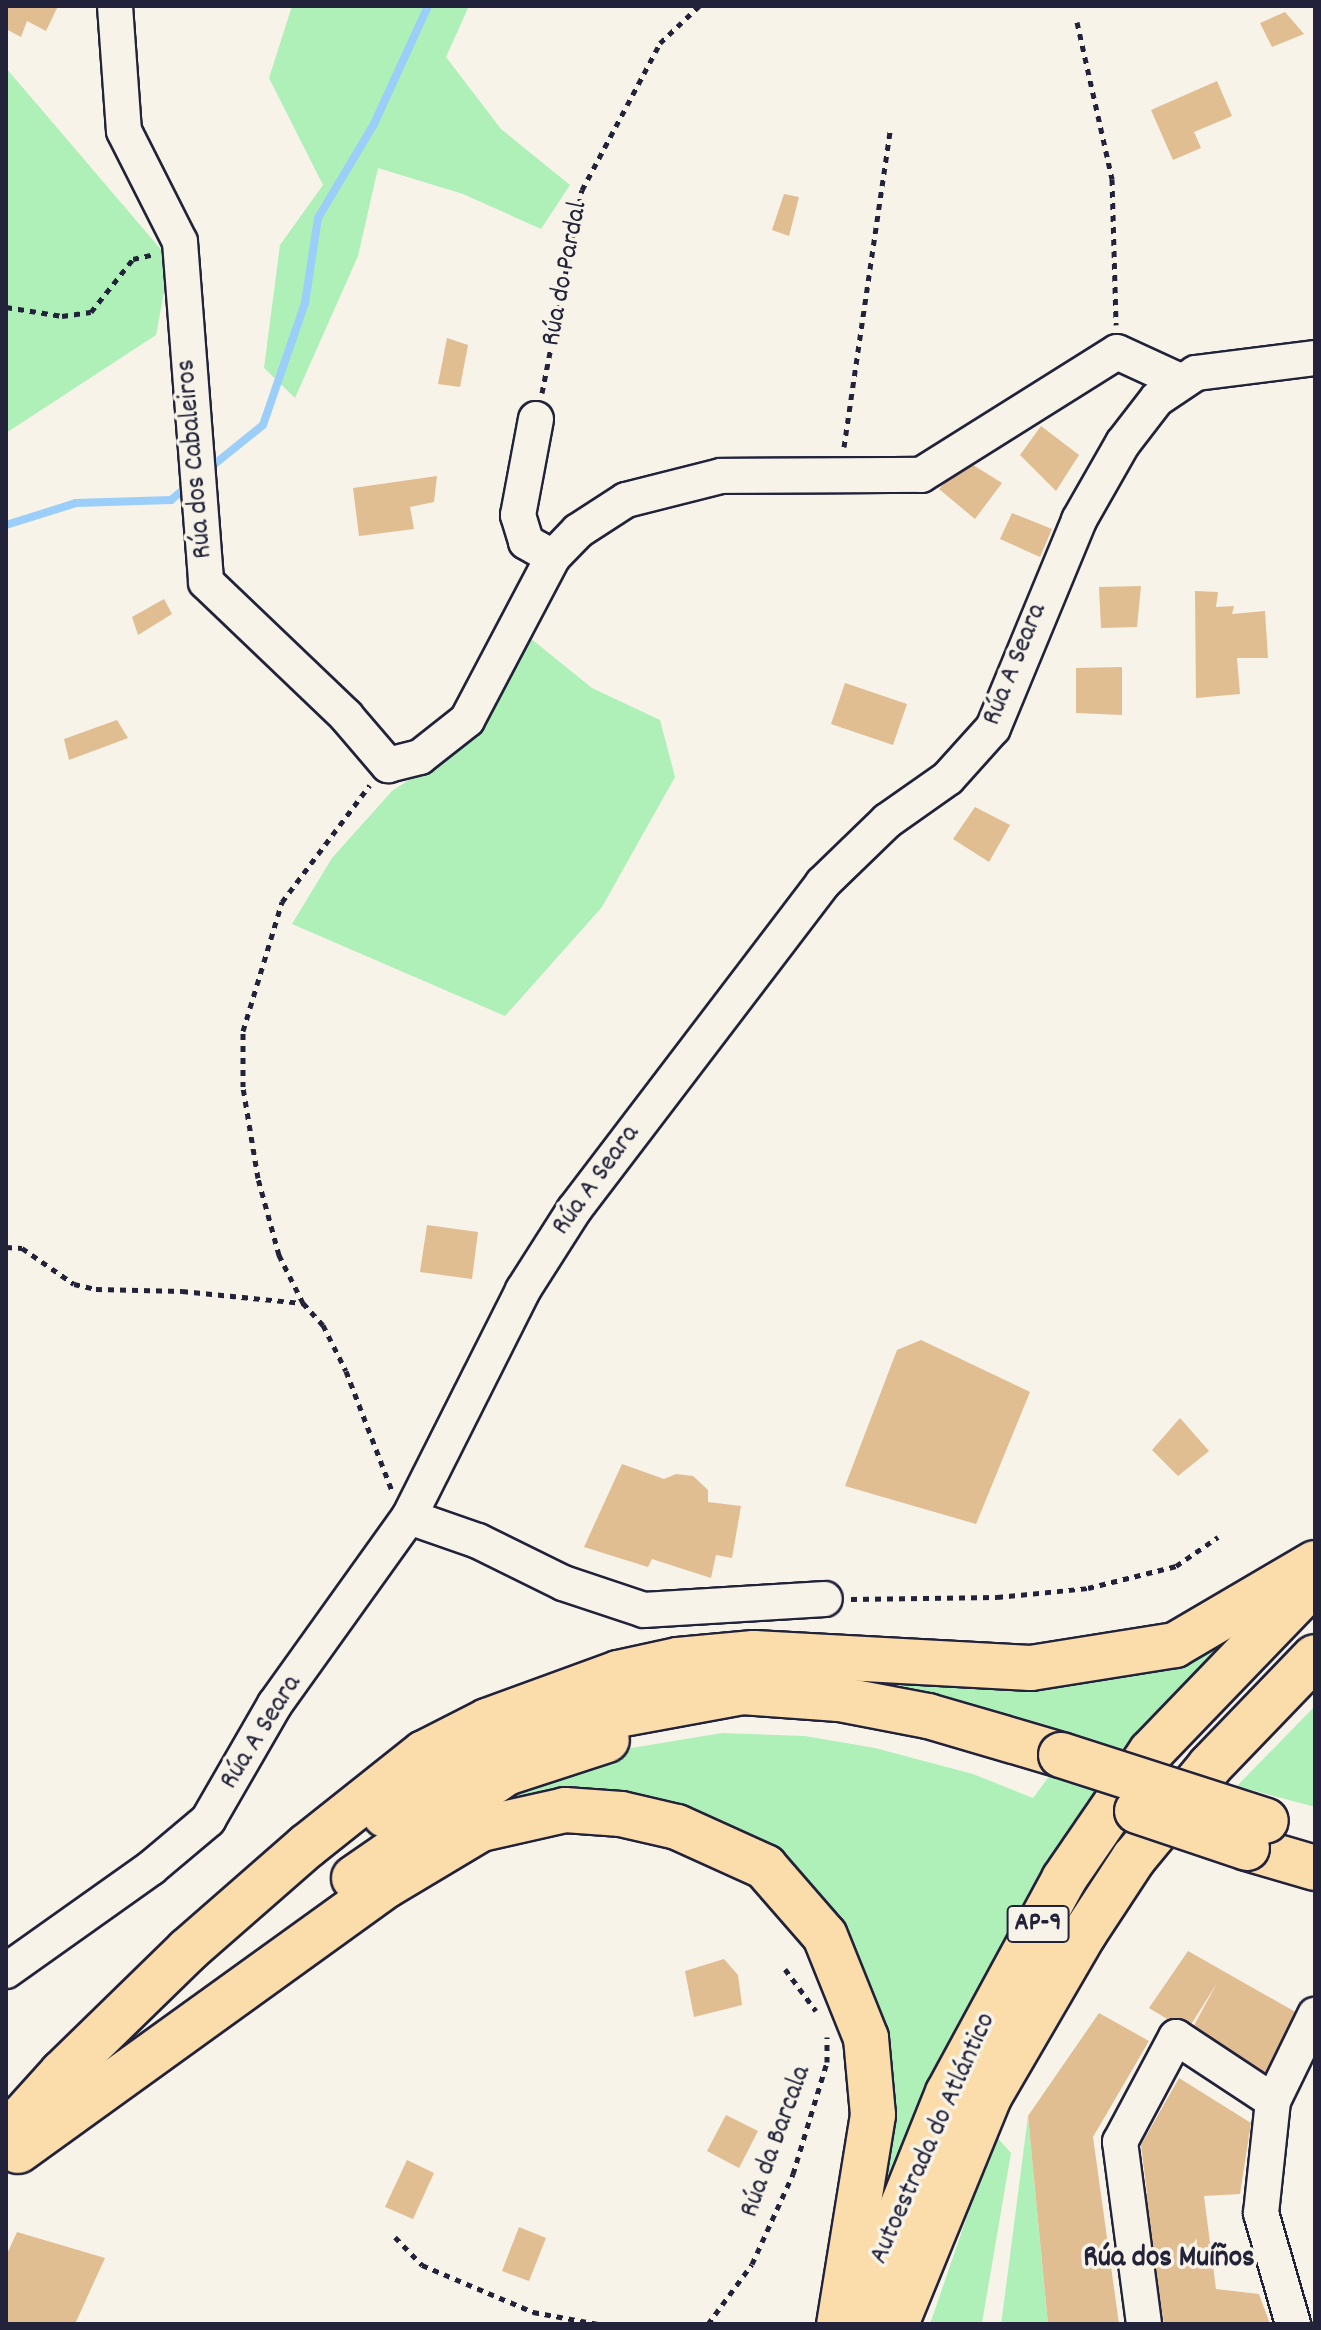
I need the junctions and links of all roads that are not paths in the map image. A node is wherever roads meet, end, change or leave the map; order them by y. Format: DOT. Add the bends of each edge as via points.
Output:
graph roads {
  1 [pos="115,6"];
  2 [pos="1315,358"];
  3 [pos="1178,380"];
  4 [pos="536,419"];
  5 [pos="553,557"];
  6 [pos="409,1517"];
  7 [pos="1315,1563"];
  8 [pos="1315,1584"];
  9 [pos="825,1599"];
  10 [pos="1315,1657"];
  11 [pos="1052,1767"];
  12 [pos="1256,1835"];
  13 [pos="1315,1839"];
  14 [pos="1315,1868"];
  15 [pos="6,1971"];
  16 [pos="1315,2015"];
  17 [pos="129,2068"];
  18 [pos="1273,2101"];
  19 [pos="6,2136"];
  20 [pos="6,2160"];
  21 [pos="839,2324"];
  22 [pos="856,2324"];
  23 [pos="896,2324"];
  24 [pos="1144,2324"];
  25 [pos="1293,2324"];
  1 -- 5 [label="street, Rúa dos Cabaleiros" via="124,131 180,242 206,582 346,716 388,765 420,757 467,720"];
  2 -- 3 [label="street" via="1228,367"];
  3 -- 5 [label="street" via="1117,352 921,475 721,476 626,500 578,531"];
  3 -- 6 [label="street, Rúa A Seara" via="1123,443 1079,520 993,728 948,778 887,821 822,884 574,1210 523,1290"];
  4 -- 5 [label="street" via="518,515 526,542"];
  6 -- 9 [label="street" via="478,1541 563,1583 644,1610"];
  6 -- 15 [label="street, Rúa A Seara" via="275,1704 208,1820 151,1868"];
  7 -- 19 [label="highway" via="1175,1645 1031,1668 754,1653 678,1660 618,1673 487,1721 424,1753 307,1846 188,1950 62,2073"];
  8 -- 22 [label="highway, Autoestrada do Atlántico / AP-9" via="1151,1752 1064,1879 948,2093"];
  10 -- 23 [label="highway, Autoestrada do Atlántico / AP-9" via="1210,1766 1134,1858 1084,1934 989,2097"];
  11 -- 12 [label="highway, bridge"];
  11 -- 17 [label="highway" via="915,1737 748,1717 680,1721 605,1740 506,1773 403,1839 290,1927"];
  11 -- 19 [label="highway" via="928,1716 839,1699 742,1692 525,1732 357,1832"];
  12 -- 13 [label="highway"];
  12 -- 14 [label="highway"];
  16 -- 18 [label="street"];
  17 -- 20 [label="highway"];
  17 -- 21 [label="highway" via="387,1885 481,1829 565,1810 621,1814 677,1827 765,1867 825,1936 866,2038 873,2115"];
  18 -- 24 [label="street" via="1176,2037 1120,2142"];
  18 -- 25 [label="street" via="1261,2213"];
}
